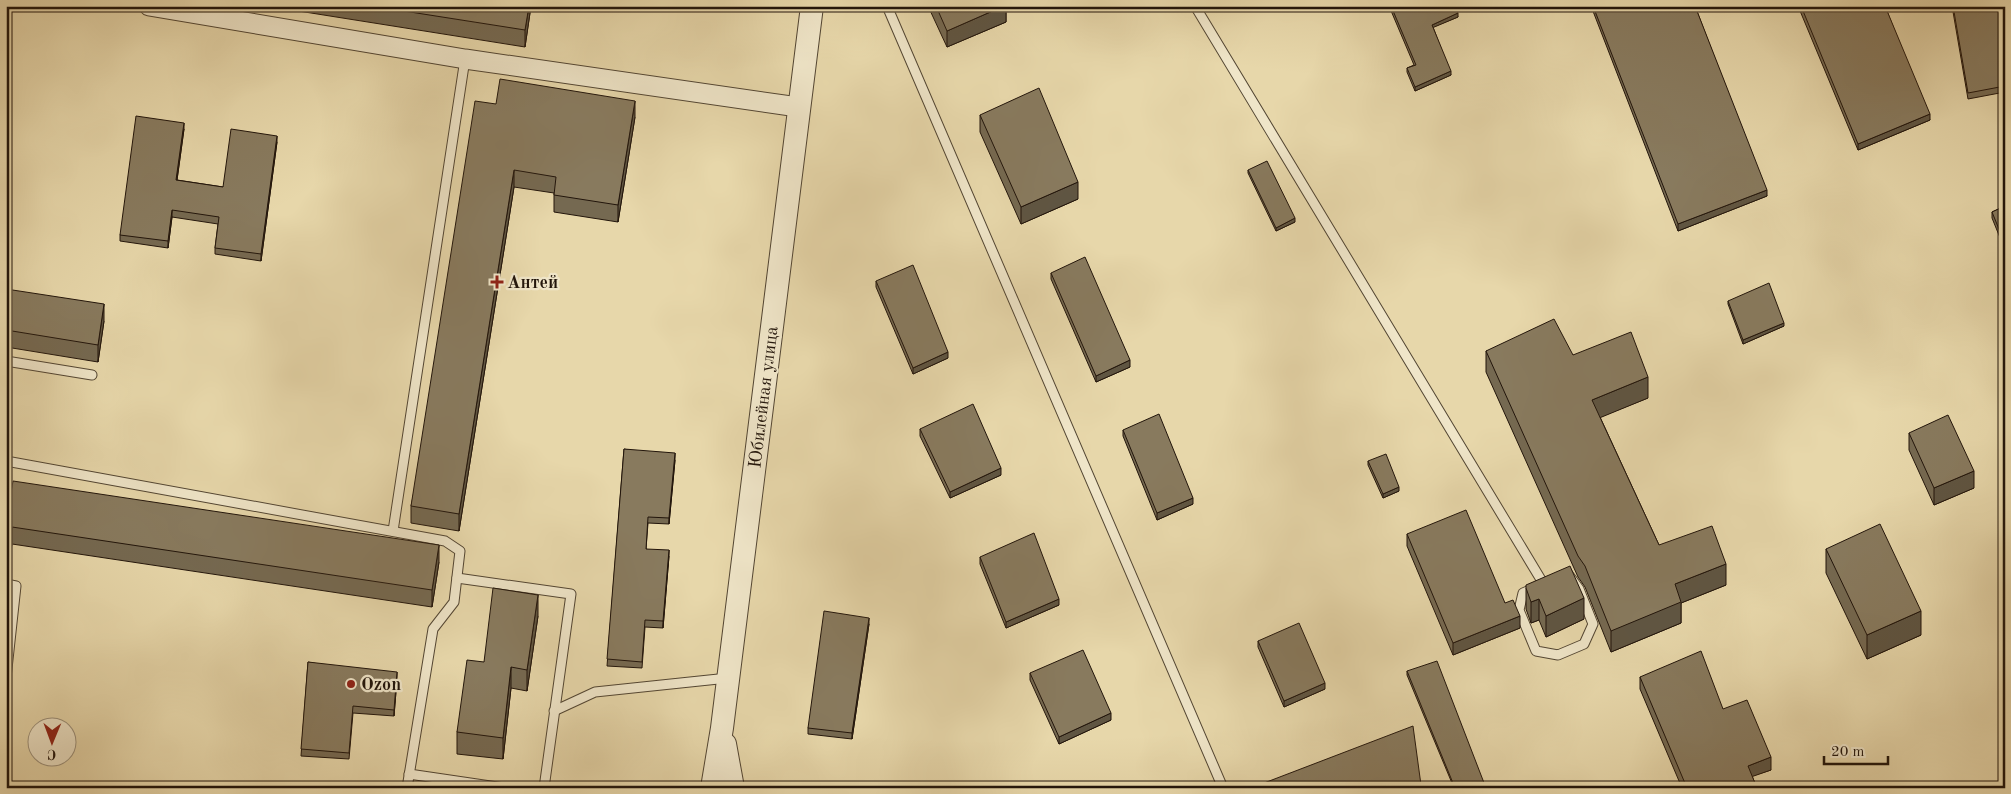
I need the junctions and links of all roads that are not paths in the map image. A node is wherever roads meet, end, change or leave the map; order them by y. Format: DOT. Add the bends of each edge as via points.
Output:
graph roads {
  1 [pos="149,6"];
  2 [pos="812,6"];
  3 [pos="887,6"];
  4 [pos="1195,6"];
  5 [pos="465,59"];
  6 [pos="798,107"];
  7 [pos="6,361"];
  8 [pos="92,375"];
  9 [pos="6,461"];
  10 [pos="393,531"];
  11 [pos="457,578"];
  12 [pos="1544,583"];
  13 [pos="6,584"];
  14 [pos="6,678"];
  15 [pos="729,678"];
  16 [pos="554,711"];
  17 [pos="722,728"];
  18 [pos="409,774"];
  19 [pos="407,788"];
  20 [pos="504,788"];
  21 [pos="544,788"];
  22 [pos="712,788"];
  23 [pos="733,788"];
  24 [pos="1223,788"];
  1 -- 5 [label="street"];
  2 -- 6 [label="street, Юбилейная улица"];
  3 -- 24 [label="lane"];
  4 -- 12 [label="lane"];
  5 -- 6 [label="street"];
  5 -- 10 [label="lane"];
  6 -- 15 [label="street, Юбилейная улица"];
  7 -- 8 [label="lane"];
  9 -- 10 [label="lane"];
  10 -- 11 [label="lane" via="445,541 460,551"];
  11 -- 16 [label="lane" via="571,594"];
  11 -- 18 [label="lane" via="454,602 433,629"];
  12 -- 12 [label="lane" via="1568,574 1579,589 1593,624 1584,644 1558,655 1536,651 1519,610 1523,593"];
  13 -- 14 [label="lane" via="16,586"];
  15 -- 16 [label="lane" via="594,692"];
  15 -- 17 [label="street, Юбилейная улица"];
  16 -- 21 [label="lane"];
  17 -- 22 [label="street, Юбилейная улица"];
  17 -- 23 [label="street"];
  18 -- 19 [label="lane"];
  18 -- 20 [label="lane"];
}
